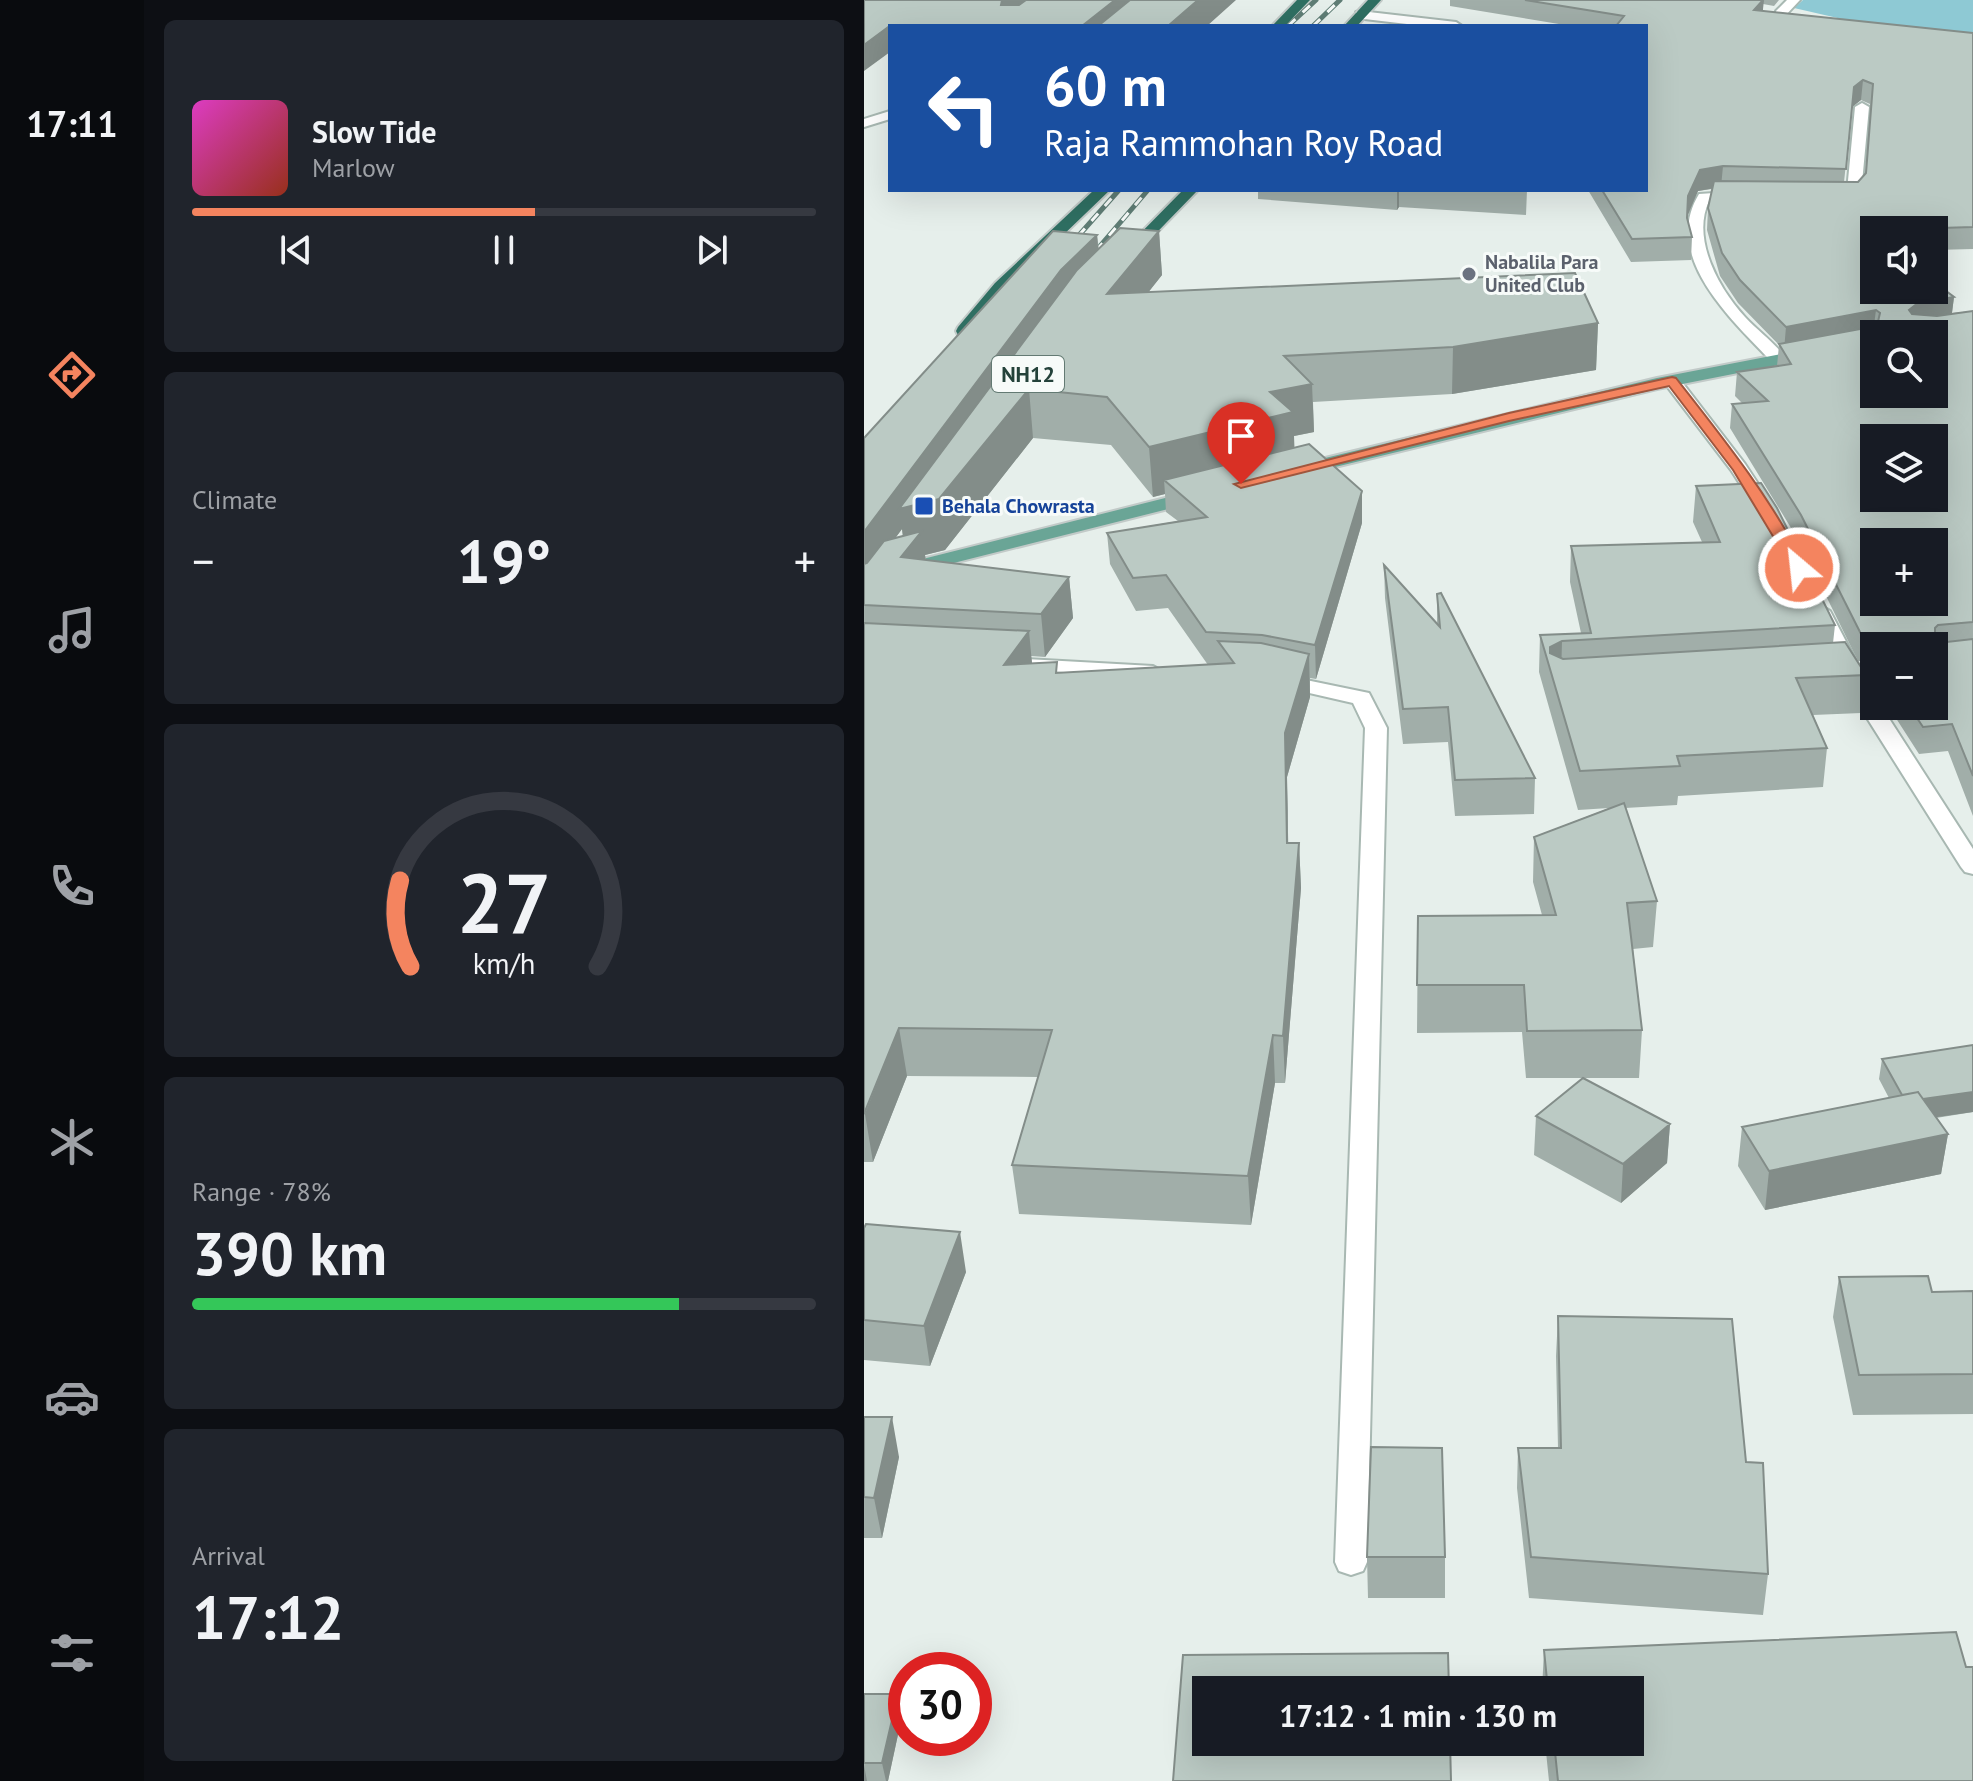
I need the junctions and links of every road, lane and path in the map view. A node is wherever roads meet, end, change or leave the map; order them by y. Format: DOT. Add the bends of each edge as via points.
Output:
graph roads {
  1 [pos="1304,0"];
  2 [pos="1375,0"];
  3 [pos="1794,0"];
  4 [pos="1765,12"];
  5 [pos="1780,14"];
  6 [pos="1360,15"];
  7 [pos="1799,17"];
  8 [pos="1280,24"];
  9 [pos="1352,24"];
  10 [pos="1439,24"];
  11 [pos="1862,107"];
  12 [pos="888,116"];
  13 [pos="867,122"];
  14 [pos="888,123"];
  15 [pos="1101,192"];
  16 [pos="1189,192"];
  17 [pos="1766,196"];
  18 [pos="1825,198"];
  19 [pos="1116,267"];
  20 [pos="1860,343"];
  21 [pos="952,346"];
  22 [pos="1777,357"];
  23 [pos="1672,381"];
  24 [pos="1281,474"];
  25 [pos="1220,490"];
  26 [pos="1780,532"];
  27 [pos="903,549"];
  28 [pos="885,574"];
  29 [pos="1812,594"];
  30 [pos="1008,664"];
  31 [pos="1860,670"];
  32 [pos="1842,672"];
  33 [pos="1183,673"];
  34 [pos="1247,677"];
  35 [pos="1973,867"];
  36 [pos="1351,1562"];
  1 -- 8 [label="highway"];
  2 -- 6 [label="highway"];
  3 -- 5 [label="street"];
  4 -- 5 [label="street"];
  5 -- 7 [label="street"];
  6 -- 9 [label="highway"];
  6 -- 10 [label="street"];
  11 -- 18 [label="street" via="1854,194"];
  12 -- 13 [label="street"];
  13 -- 14 [label="street"];
  15 -- 21 [label="highway" via="1001,286"];
  16 -- 19 [label="highway"];
  17 -- 22 [label="street" via="1704,197 1697,232 1700,255 1729,308"];
  20 -- 22 [label="main road"];
  22 -- 23 [label="main road"];
  23 -- 24 [label="main road"];
  23 -- 26 [label="street"];
  25 -- 28 [label="main road"];
  27 -- 28 [label="highway"];
  29 -- 32 [label="street"];
  30 -- 33 [label="street"];
  31 -- 32 [label="street"];
  32 -- 35 [label="street"];
  34 -- 36 [label="street" via="1361,698 1376,728"];
}
